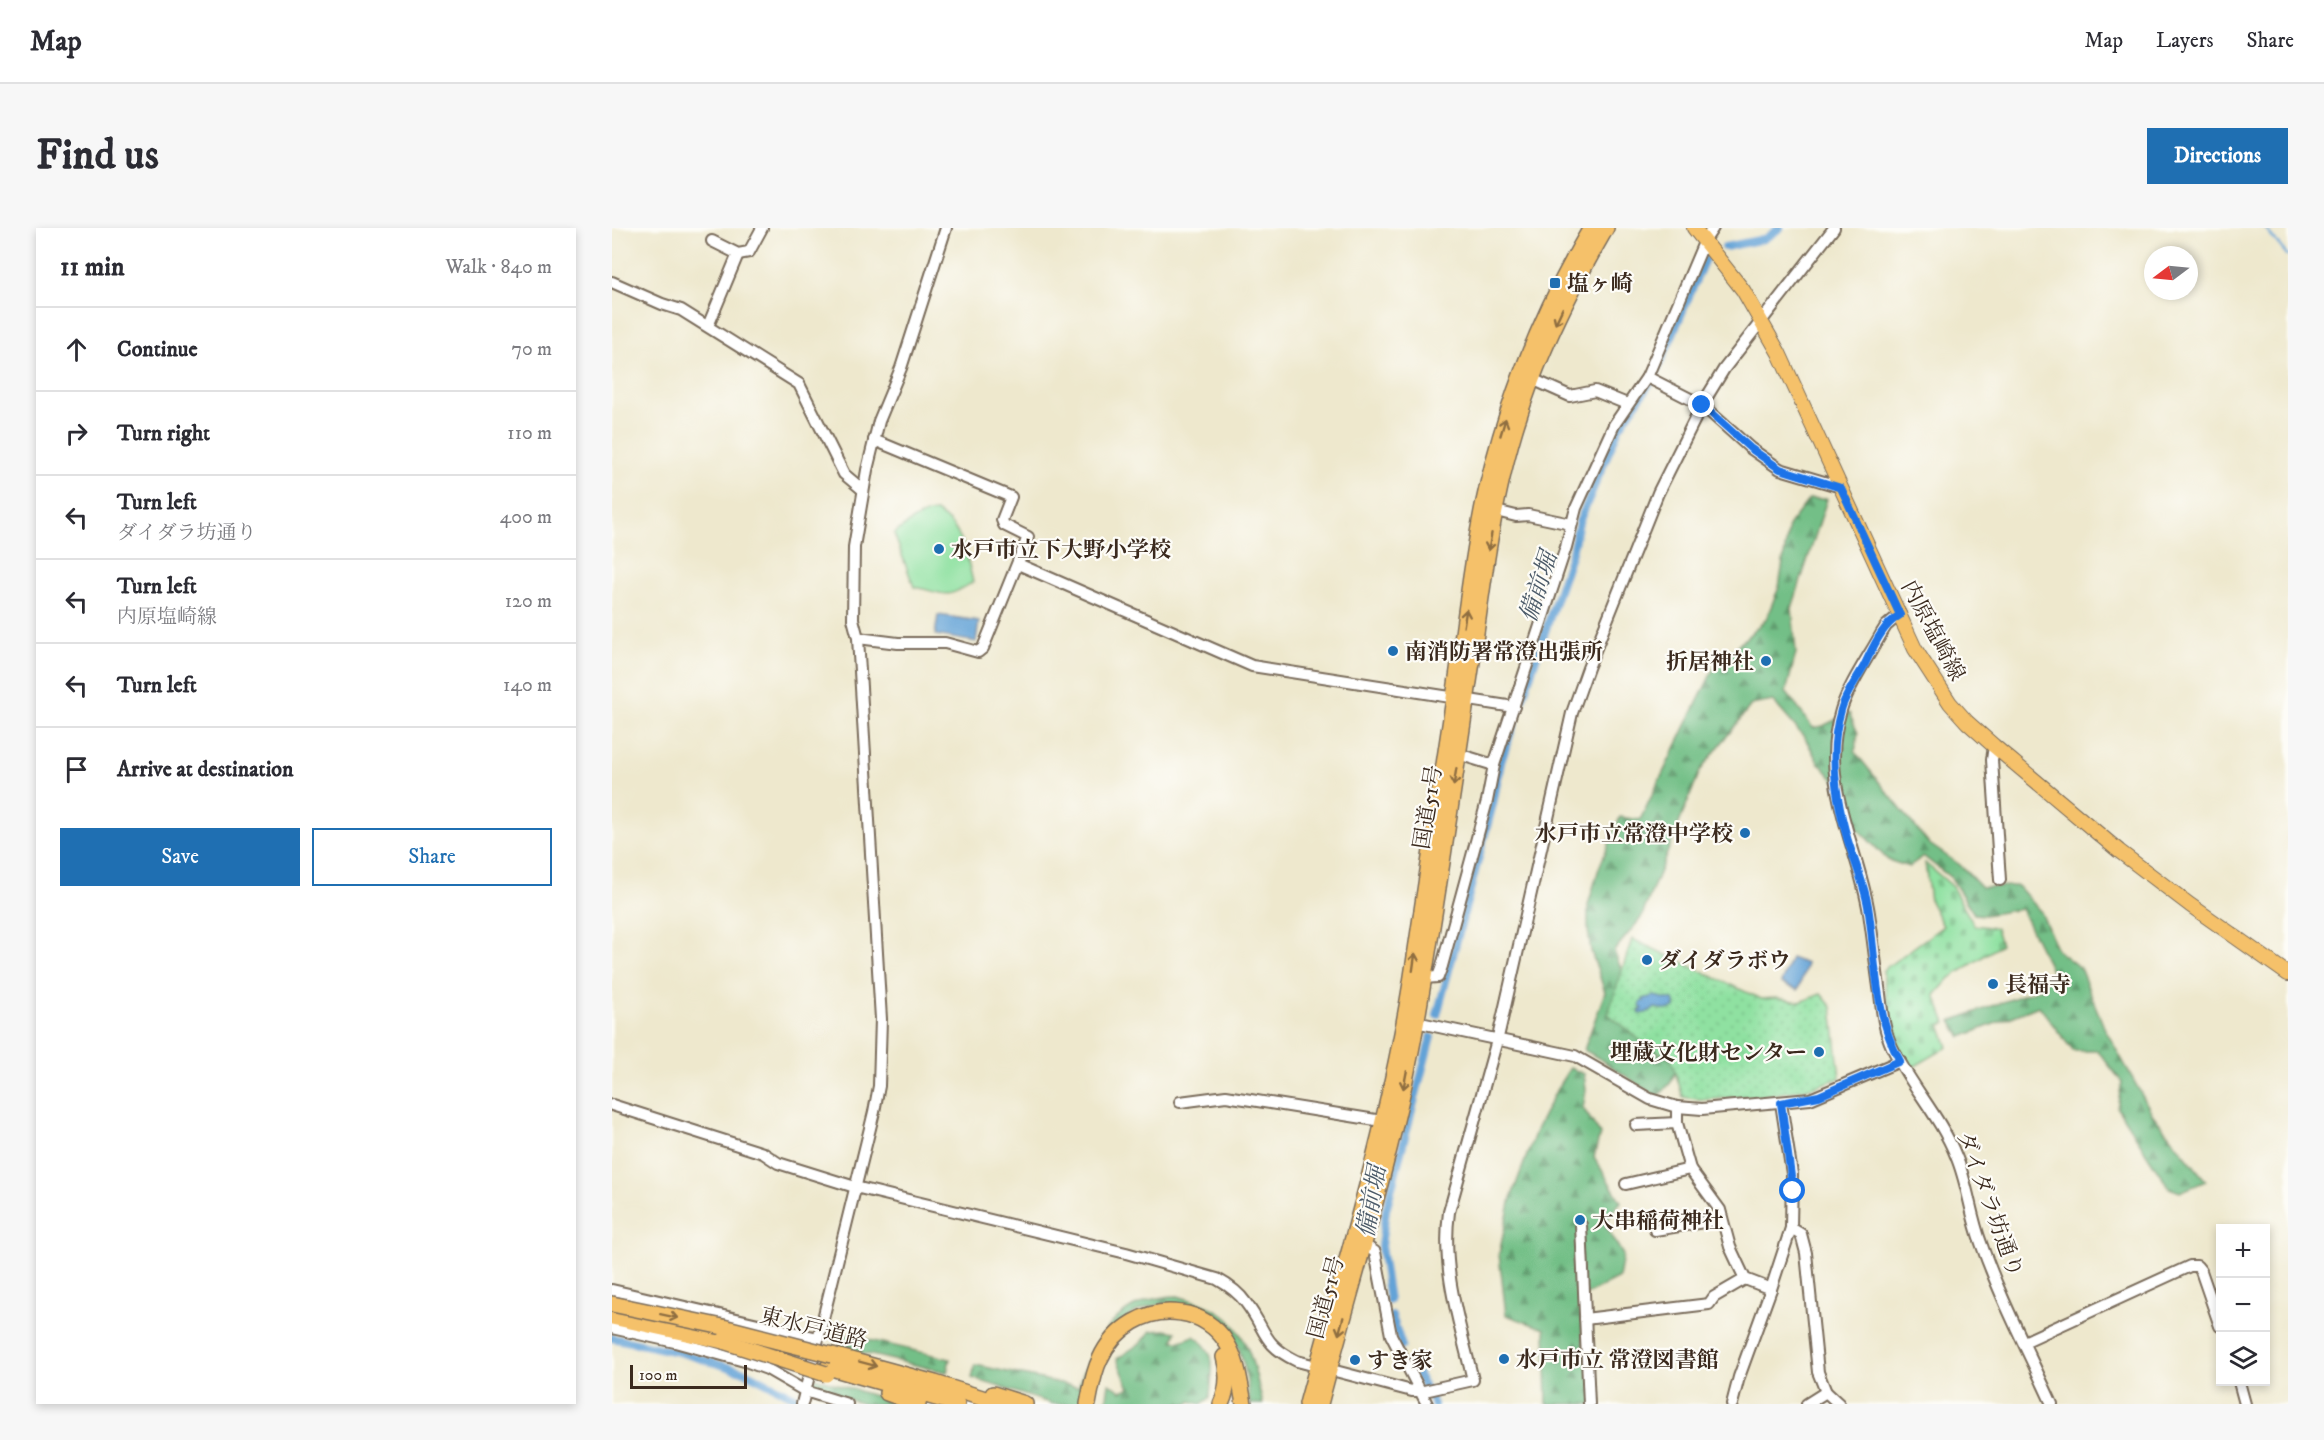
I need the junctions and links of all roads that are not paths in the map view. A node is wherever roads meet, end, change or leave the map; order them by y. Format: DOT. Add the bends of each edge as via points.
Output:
graph roads {
  1 [pos="762,228"];
  2 [pos="946,228"];
  3 [pos="1591,228"];
  4 [pos="1606,228"];
  5 [pos="1694,228"];
  6 [pos="1713,228"];
  7 [pos="1834,228"];
  8 [pos="1705,240"];
  9 [pos="711,241"];
  10 [pos="738,254"];
  11 [pos="612,282"];
  12 [pos="1762,321"];
  13 [pos="708,326"];
  14 [pos="1532,379"];
  15 [pos="1651,379"];
  16 [pos="1627,404"];
  17 [pos="1702,405"];
  18 [pos="874,440"];
  19 [pos="1841,488"];
  20 [pos="863,490"];
  21 [pos="1496,511"];
  22 [pos="1571,524"];
  23 [pos="1018,564"];
  24 [pos="1900,615"];
  25 [pos="858,638"];
  26 [pos="1460,697"];
  27 [pos="1514,706"];
  28 [pos="1994,746"];
  29 [pos="1458,754"];
  30 [pos="1494,765"];
  31 [pos="2000,880"];
  32 [pos="2288,974"];
  33 [pos="1424,978"];
  34 [pos="1423,1024"];
  35 [pos="1497,1039"];
  36 [pos="1900,1061"];
  37 [pos="1180,1102"];
  38 [pos="1781,1103"];
  39 [pos="612,1105"];
  40 [pos="1677,1107"];
  41 [pos="1382,1121"];
  42 [pos="1677,1123"];
  43 [pos="1636,1125"];
  44 [pos="1690,1169"];
  45 [pos="1626,1184"];
  46 [pos="855,1187"];
  47 [pos="1722,1219"];
  48 [pos="1581,1226"];
  49 [pos="1791,1228"];
  50 [pos="1655,1230"];
  51 [pos="1363,1244"];
  52 [pos="1745,1279"];
  53 [pos="1771,1289"];
  54 [pos="612,1290"];
  55 [pos="612,1304"];
  56 [pos="2216,1314"];
  57 [pos="612,1317"];
  58 [pos="1586,1319"];
  59 [pos="612,1328"];
  60 [pos="818,1338"];
  61 [pos="2024,1342"];
  62 [pos="829,1365"];
  63 [pos="1323,1369"];
  64 [pos="903,1374"];
  65 [pos="2240,1386"];
  66 [pos="1425,1390"];
  67 [pos="805,1391"];
  68 [pos="1826,1392"];
  69 [pos="802,1404"];
  70 [pos="847,1404"];
  71 [pos="918,1404"];
  72 [pos="957,1404"];
  73 [pos="1001,1404"];
  74 [pos="1025,1404"];
  75 [pos="1088,1404"];
  76 [pos="1095,1404"];
  77 [pos="1221,1404"];
  78 [pos="1244,1404"];
  79 [pos="1307,1404"];
  80 [pos="1320,1404"];
  81 [pos="1427,1404"];
  82 [pos="1589,1404"];
  83 [pos="1732,1404"];
  84 [pos="1807,1404"];
  85 [pos="1839,1404"];
  86 [pos="2052,1404"];
  87 [pos="2245,1404"];
  1 -- 10 [label="street" via="748,252"];
  2 -- 18 [label="street"];
  26 -- 3 [label="highway, 国道51号, one-way" via="1483,508 1500,436 1534,340 1564,274"];
  4 -- 14 [label="highway, 国道51号, one-way" via="1560,313"];
  5 -- 8 [label="main road, 内原塩崎線"];
  6 -- 8 [label="street"];
  7 -- 12 [label="street"];
  8 -- 12 [label="main road, 内原塩崎線"];
  8 -- 15 [label="street"];
  9 -- 10 [label="street"];
  10 -- 13 [label="street"];
  11 -- 13 [label="street" via="681,310"];
  12 -- 17 [label="street"];
  12 -- 19 [label="main road, 内原塩崎線"];
  13 -- 20 [label="street" via="799,384 844,474"];
  14 -- 16 [label="street" via="1570,396 1595,390"];
  14 -- 21 [label="highway, 国道51号" via="1512,440"];
  15 -- 16 [label="street"];
  15 -- 17 [label="street"];
  16 -- 22 [label="street" via="1607,439"];
  17 -- 19 [label="street" via="1780,469"];
  17 -- 35 [label="street" via="1658,493 1572,713"];
  18 -- 20 [label="street"];
  18 -- 23 [label="street" via="1011,496 1002,520 1004,525 1028,537"];
  19 -- 24 [label="main road, 内原塩崎線"];
  20 -- 25 [label="street" via="854,547 853,619"];
  21 -- 22 [label="street"];
  21 -- 26 [label="highway, 国道51号, one-way"];
  22 -- 27 [label="street"];
  23 -- 25 [label="street" via="978,652 945,644"];
  23 -- 26 [label="street" via="1246,664"];
  24 -- 28 [label="main road, 内原塩崎線" via="1937,686 1967,722"];
  24 -- 36 [label="street, ダイダラ坊通り" via="1881,634 1844,702 1836,738 1835,769 1841,816 1866,899 1884,1025"];
  25 -- 46 [label="street" via="881,1019 879,1086"];
  26 -- 27 [label="street"];
  26 -- 29 [label="highway, 国道51号"];
  34 -- 26 [label="highway, 国道51号, one-way"];
  27 -- 30 [label="street"];
  28 -- 31 [label="street"];
  28 -- 32 [label="main road, 内原塩崎線" via="2119,851"];
  29 -- 30 [label="street"];
  29 -- 33 [label="highway, 国道51号, one-way"];
  30 -- 33 [label="street" via="1442,966 1438,977"];
  33 -- 34 [label="highway, 国道51号"];
  34 -- 35 [label="street"];
  34 -- 41 [label="highway, 国道51号"];
  34 -- 51 [label="highway, 国道51号, one-way"];
  35 -- 40 [label="street" via="1575,1056 1650,1099"];
  35 -- 66 [label="street" via="1447,1226 1449,1270 1473,1380"];
  36 -- 38 [label="street" via="1819,1096"];
  36 -- 61 [label="street, ダイダラ坊通り" via="1955,1152 1981,1244"];
  37 -- 41 [label="street" via="1226,1096"];
  38 -- 40 [label="street"];
  38 -- 49 [label="street" via="1792,1174"];
  39 -- 46 [label="street"];
  40 -- 42 [label="street"];
  41 -- 63 [label="highway, 国道51号"];
  42 -- 43 [label="street"];
  42 -- 44 [label="street"];
  44 -- 45 [label="street"];
  44 -- 47 [label="street" via="1713,1199"];
  46 -- 60 [label="street"];
  46 -- 63 [label="street" via="1217,1279 1246,1302 1271,1344 1283,1355"];
  47 -- 50 [label="street"];
  47 -- 52 [label="street"];
  48 -- 58 [label="street"];
  49 -- 53 [label="street"];
  49 -- 68 [label="street" via="1801,1234 1806,1253 1818,1372"];
  51 -- 63 [label="highway, 国道51号, one-way"];
  51 -- 66 [label="street" via="1375,1252 1391,1335"];
  52 -- 53 [label="street"];
  52 -- 58 [label="street" via="1709,1304"];
  53 -- 83 [label="street"];
  54 -- 60 [label="street"];
  55 -- 62 [label="highway, 東水戸道路, one-way, bridge" via="723,1327"];
  56 -- 61 [label="street" via="2201,1271 2190,1266"];
  57 -- 62 [label="highway, bridge"];
  58 -- 82 [label="street"];
  59 -- 67 [label="street" via="748,1362"];
  60 -- 67 [label="street"];
  61 -- 86 [label="street, ダイダラ坊通り"];
  62 -- 64 [label="highway, 東水戸道路, one-way"];
  62 -- 71 [label="highway"];
  62 -- 72 [label="highway, 東水戸道路"];
  63 -- 66 [label="street"];
  63 -- 79 [label="highway, 国道51号"];
  63 -- 80 [label="highway, 国道51号"];
  64 -- 73 [label="highway, 東水戸道路"];
  64 -- 74 [label="highway" via="936,1378"];
  65 -- 87 [label="street"];
  66 -- 81 [label="street"];
  67 -- 69 [label="street"];
  67 -- 70 [label="street"];
  68 -- 84 [label="street"];
  68 -- 85 [label="street"];
  75 -- 78 [label="highway" via="1100,1359 1119,1333 1139,1318 1171,1311 1204,1321 1226,1341 1236,1365"];
  76 -- 77 [label="highway" via="1102,1375 1122,1342 1135,1329 1153,1321 1172,1319 1198,1327 1212,1337 1223,1353 1228,1374"];
}
